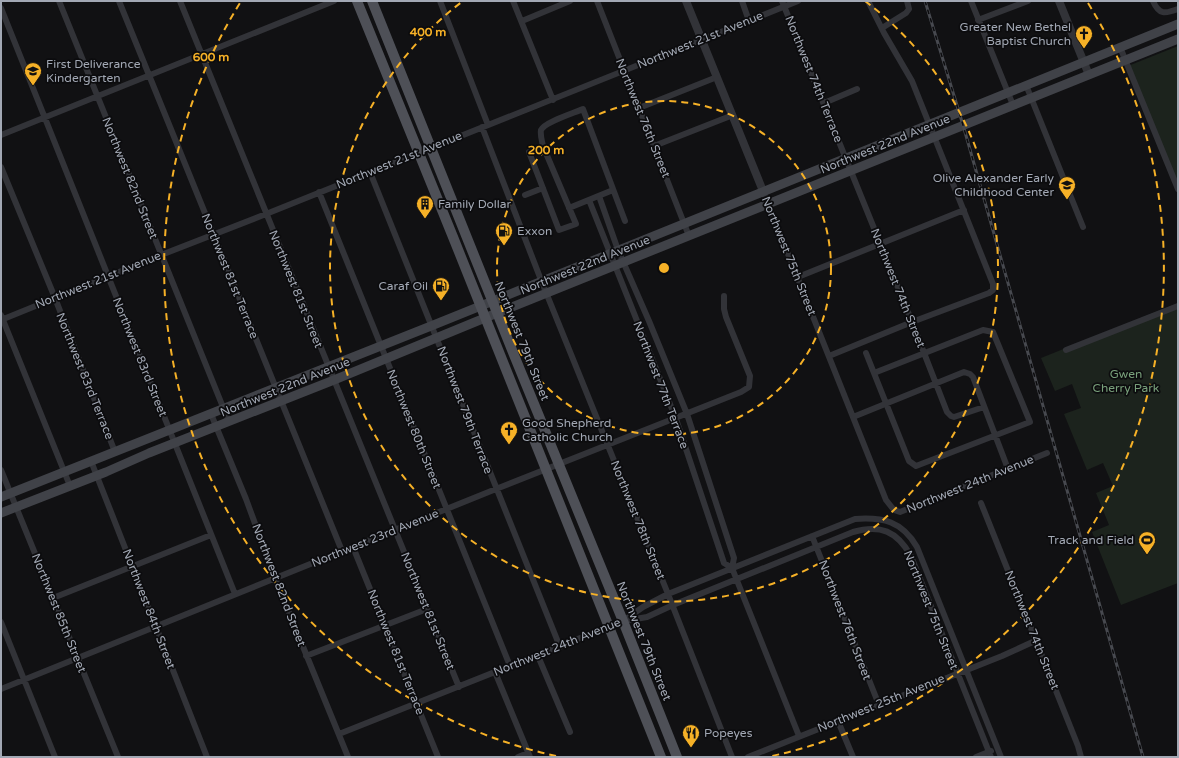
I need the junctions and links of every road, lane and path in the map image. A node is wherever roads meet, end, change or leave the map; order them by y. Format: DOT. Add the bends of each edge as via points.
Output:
graph roads {
  1 [pos="59,1"];
  2 [pos="119,1"];
  3 [pos="180,1"];
  4 [pos="334,1"];
  5 [pos="357,1"];
  6 [pos="372,1"];
  7 [pos="440,1"];
  8 [pos="513,1"];
  9 [pos="570,1"];
  10 [pos="596,1"];
  11 [pos="686,1"];
  12 [pos="742,1"];
  13 [pos="798,1"];
  14 [pos="868,1"];
  15 [pos="907,1"];
  16 [pos="971,1"];
  17 [pos="1028,1"];
  18 [pos="1059,1"];
  19 [pos="1153,1"];
  20 [pos="784,4"];
  21 [pos="1,8"];
  22 [pos="1178,9"];
  23 [pos="749,20"];
  24 [pos="978,20"];
  25 [pos="522,21"];
  26 [pos="1178,24"];
  27 [pos="882,28"];
  28 [pos="1178,39"];
  29 [pos="702,40"];
  30 [pos="1120,47"];
  31 [pos="201,54"];
  32 [pos="396,60"];
  33 [pos="1126,60"];
  34 [pos="1084,62"];
  35 [pos="382,65"];
  36 [pos="624,71"];
  37 [pos="148,75"];
  38 [pos="1089,75"];
  39 [pos="717,77"];
  40 [pos="1026,85"];
  41 [pos="857,89"];
  42 [pos="1008,93"];
  43 [pos="97,97"];
  44 [pos="1031,98"];
  45 [pos="553,100"];
  46 [pos="824,103"];
  47 [pos="1013,105"];
  48 [pos="639,108"];
  49 [pos="733,115"];
  50 [pos="44,117"];
  51 [pos="930,124"];
  52 [pos="485,126"];
  53 [pos="1,135"];
  54 [pos="934,137"];
  55 [pos="543,146"];
  56 [pos="654,146"];
  57 [pos="431,147"];
  58 [pos="418,152"];
  59 [pos="846,158"];
  60 [pos="1,167"];
  61 [pos="851,170"];
  62 [pos="370,172"];
  63 [pos="543,188"];
  64 [pos="1178,189"];
  65 [pos="613,190"];
  66 [pos="763,191"];
  67 [pos="319,192"];
  68 [pos="525,195"];
  69 [pos="599,196"];
  70 [pos="589,200"];
  71 [pos="768,204"];
  72 [pos="569,208"];
  73 [pos="964,210"];
  74 [pos="266,214"];
  75 [pos="625,221"];
  76 [pos="683,223"];
  77 [pos="1083,227"];
  78 [pos="464,232"];
  79 [pos="214,234"];
  80 [pos="689,236"];
  81 [pos="453,237"];
  82 [pos="881,244"];
  83 [pos="614,251"];
  84 [pos="161,255"];
  85 [pos="620,263"];
  86 [pos="108,276"];
  87 [pos="798,277"];
  88 [pos="541,280"];
  89 [pos="547,293"];
  90 [pos="724,296"];
  91 [pos="55,298"];
  92 [pos="492,300"];
  93 [pos="480,305"];
  94 [pos="1178,306"];
  95 [pos="497,313"];
  96 [pos="2,318"];
  97 [pos="485,318"];
  98 [pos="912,322"];
  99 [pos="431,326"];
  100 [pos="436,338"];
  101 [pos="381,346"];
  102 [pos="1066,350"];
  103 [pos="866,353"];
  104 [pos="924,353"];
  105 [pos="829,356"];
  106 [pos="386,359"];
  107 [pos="328,367"];
  108 [pos="874,373"];
  109 [pos="334,380"];
  110 [pos="936,384"];
  111 [pos="513,387"];
  112 [pos="276,388"];
  113 [pos="281,402"];
  114 [pos="886,404"];
  115 [pos="984,406"];
  116 [pos="223,409"];
  117 [pos="211,414"];
  118 [pos="687,414"];
  119 [pos="539,417"];
  120 [pos="853,417"];
  121 [pos="676,419"];
  122 [pos="229,422"];
  123 [pos="216,427"];
  124 [pos="169,430"];
  125 [pos="995,435"];
  126 [pos="696,443"];
  127 [pos="174,444"];
  128 [pos="607,445"];
  129 [pos="685,447"];
  130 [pos="115,452"];
  131 [pos="1047,453"];
  132 [pos="91,461"];
  133 [pos="558,464"];
  134 [pos="546,469"];
  135 [pos="1008,469"];
  136 [pos="1,470"];
  137 [pos="64,472"];
  138 [pos="97,475"];
  139 [pos="70,486"];
  140 [pos="496,489"];
  141 [pos="712,493"];
  142 [pos="11,494"];
  143 [pos="702,496"];
  144 [pos="1,497"];
  145 [pos="982,503"];
  146 [pos="16,508"];
  147 [pos="446,510"];
  148 [pos="894,510"];
  149 [pos="1,514"];
  150 [pos="395,530"];
  151 [pos="906,531"];
  152 [pos="211,535"];
  153 [pos="812,536"];
  154 [pos="590,542"];
  155 [pos="816,546"];
  156 [pos="353,547"];
  157 [pos="577,548"];
  158 [pos="342,551"];
  159 [pos="133,566"];
  160 [pos="732,568"];
  161 [pos="275,578"];
  162 [pos="736,578"];
  163 [pos="931,583"];
  164 [pos="923,586"];
  165 [pos="235,594"];
  166 [pos="668,594"];
  167 [pos="53,598"];
  168 [pos="673,605"];
  169 [pos="426,609"];
  170 [pos="623,621"];
  171 [pos="1,622"];
  172 [pos="948,624"];
  173 [pos="385,625"];
  174 [pos="156,626"];
  175 [pos="609,627"];
  176 [pos="939,628"];
  177 [pos="1037,640"];
  178 [pos="560,647"];
  179 [pos="306,656"];
  180 [pos="538,656"];
  181 [pos="78,657"];
  182 [pos="510,666"];
  183 [pos="966,669"];
  184 [pos="495,672"];
  185 [pos="957,673"];
  186 [pos="23,680"];
  187 [pos="459,687"];
  188 [pos="1,689"];
  189 [pos="654,701"];
  190 [pos="417,704"];
  191 [pos="878,704"];
  192 [pos="641,706"];
  193 [pos="983,711"];
  194 [pos="974,714"];
  195 [pos="838,721"];
  196 [pos="570,732"];
  197 [pos="339,734"];
  198 [pos="799,736"];
  199 [pos="998,749"];
  200 [pos="529,755"];
  201 [pos="990,755"];
  202 [pos="55,757"];
  203 [pos="118,757"];
  204 [pos="208,757"];
  205 [pos="348,757"];
  206 [pos="438,757"];
  207 [pos="518,757"];
  208 [pos="661,757"];
  209 [pos="677,757"];
  210 [pos="732,757"];
  211 [pos="748,757"];
  212 [pos="853,757"];
  213 [pos="976,757"];
  214 [pos="1002,757"];
  215 [pos="1082,757"];
  1 -- 43 [label="street, Northwest 82nd Street"];
  2 -- 37 [label="street, Northwest 81st Terrace"];
  3 -- 31 [label="street, Northwest 81st Street"];
  4 -- 31 [label="street"];
  5 -- 35 [label="main road"];
  6 -- 32 [label="main road, Northwest 79th Street"];
  7 -- 52 [label="street, Northwest 78th Street"];
  8 -- 25 [label="street"];
  9 -- 25 [label="street"];
  10 -- 36 [label="street, Northwest 76th Street"];
  11 -- 29 [label="street, Northwest 75th Street"];
  12 -- 23 [label="street"];
  13 -- 20 [label="street, Northwest 21st Avenue"];
  14 -- 27 [label="street"];
  15 -- 27 [label="street" via="909,9 906,13"];
  16 -- 24 [label="street"];
  17 -- 24 [label="street"];
  18 -- 34 [label="street"];
  19 -- 22 [label="street" via="1161,12 1167,13"];
  20 -- 23 [label="street, Northwest 21st Avenue"];
  20 -- 46 [label="street, Northwest 74th Terrace"];
  21 -- 50 [label="street, Northwest 83rd Street"];
  23 -- 29 [label="street, Northwest 21st Avenue"];
  24 -- 42 [label="street"];
  25 -- 45 [label="street"];
  26 -- 30 [label="main road, Northwest 22nd Avenue"];
  27 -- 51 [label="street" via="912,81"];
  28 -- 33 [label="main road, Northwest 22nd Avenue"];
  29 -- 36 [label="street, Northwest 21st Avenue"];
  29 -- 39 [label="street, Northwest 75th Street"];
  30 -- 33 [label="street"];
  30 -- 34 [label="main road, Northwest 22nd Avenue"];
  31 -- 37 [label="street"];
  31 -- 74 [label="street, Northwest 81st Street"];
  32 -- 35 [label="main road"];
  32 -- 57 [label="main road, Northwest 79th Street"];
  33 -- 38 [label="main road, Northwest 22nd Avenue"];
  33 -- 64 [label="street"];
  34 -- 38 [label="street"];
  34 -- 40 [label="main road, Northwest 22nd Avenue"];
  35 -- 58 [label="main road"];
  36 -- 45 [label="street, Northwest 21st Avenue"];
  36 -- 48 [label="street, Northwest 76th Street"];
  37 -- 43 [label="street"];
  37 -- 79 [label="street, Northwest 81st Terrace"];
  38 -- 44 [label="main road, Northwest 22nd Avenue"];
  39 -- 48 [label="street"];
  39 -- 49 [label="street, Northwest 75th Street"];
  40 -- 42 [label="main road, Northwest 22nd Avenue"];
  40 -- 44 [label="street"];
  41 -- 46 [label="street"];
  42 -- 47 [label="street"];
  42 -- 51 [label="main road, Northwest 22nd Avenue"];
  43 -- 50 [label="street"];
  43 -- 84 [label="street, Northwest 82nd Street"];
  44 -- 47 [label="main road, Northwest 22nd Avenue"];
  44 -- 77 [label="street"];
  45 -- 52 [label="street, Northwest 21st Avenue"];
  46 -- 59 [label="street, Northwest 74th Terrace"];
  47 -- 54 [label="main road, Northwest 22nd Avenue"];
  48 -- 56 [label="street, Northwest 76th Street"];
  49 -- 56 [label="street"];
  49 -- 66 [label="street, Northwest 75th Street"];
  50 -- 53 [label="street"];
  50 -- 86 [label="street, Northwest 83rd Street"];
  51 -- 54 [label="street"];
  51 -- 59 [label="main road, Northwest 22nd Avenue"];
  52 -- 57 [label="street, Northwest 21st Avenue"];
  52 -- 88 [label="street, Northwest 78th Street" via="513,210"];
  54 -- 61 [label="main road, Northwest 22nd Avenue"];
  54 -- 73 [label="street"];
  55 -- 63 [label="street" via="529,152"];
  55 -- 65 [label="street" via="541,130 546,124 583,109"];
  55 -- 72 [label="street"];
  56 -- 76 [label="street, Northwest 76th Street"];
  57 -- 58 [label="street, Northwest 21st Avenue"];
  57 -- 78 [label="main road, Northwest 79th Street"];
  58 -- 62 [label="street, Northwest 21st Avenue"];
  58 -- 81 [label="main road"];
  59 -- 61 [label="street, Northwest 74th Street"];
  59 -- 66 [label="main road, Northwest 22nd Avenue"];
  60 -- 91 [label="street, Northwest 83rd Terrace"];
  61 -- 71 [label="main road, Northwest 22nd Avenue"];
  61 -- 82 [label="street, Northwest 74th Street"];
  62 -- 67 [label="street, Northwest 21st Avenue"];
  62 -- 99 [label="street, Northwest 79th Terrace"];
  63 -- 68 [label="street"];
  63 -- 72 [label="street" via="560,230 576,224"];
  65 -- 69 [label="street"];
  65 -- 75 [label="street"];
  66 -- 71 [label="street, Northwest 75th Street"];
  66 -- 76 [label="main road, Northwest 22nd Avenue"];
  67 -- 74 [label="street, Northwest 21st Avenue"];
  67 -- 101 [label="street, Northwest 80th Street"];
  69 -- 70 [label="street"];
  69 -- 83 [label="street, Northwest 77th Terrace"];
  70 -- 72 [label="street"];
  70 -- 83 [label="street, Northwest 77th Terrace"];
  71 -- 80 [label="main road, Northwest 22nd Avenue"];
  71 -- 87 [label="street, Northwest 75th Street"];
  73 -- 82 [label="street"];
  73 -- 98 [label="street" via="993,284 993,290"];
  74 -- 79 [label="street, Northwest 21st Avenue"];
  74 -- 107 [label="street, Northwest 81st Street"];
  76 -- 80 [label="street, Northwest 76th Street"];
  76 -- 83 [label="main road, Northwest 22nd Avenue"];
  78 -- 81 [label="main road"];
  78 -- 92 [label="main road, Northwest 79th Street"];
  79 -- 84 [label="street, Northwest 21st Avenue"];
  79 -- 112 [label="street, Northwest 81st Terrace"];
  80 -- 85 [label="main road, Northwest 22nd Avenue"];
  81 -- 93 [label="main road"];
  82 -- 87 [label="street"];
  82 -- 98 [label="street, Northwest 74th Street"];
  83 -- 85 [label="street, Northwest 77th Terrace"];
  83 -- 88 [label="main road, Northwest 22nd Avenue"];
  84 -- 86 [label="street, Northwest 21st Avenue"];
  84 -- 116 [label="street, Northwest 82nd Street"];
  85 -- 89 [label="main road, Northwest 22nd Avenue"];
  85 -- 118 [label="street, Northwest 77th Terrace"];
  85 -- 121 [label="street, Northwest 77th Terrace"];
  86 -- 91 [label="street, Northwest 21st Avenue"];
  86 -- 124 [label="street, Northwest 83rd Street"];
  87 -- 105 [label="street, Northwest 75th Street"];
  88 -- 89 [label="street, Northwest 78th Street"];
  88 -- 92 [label="main road, Northwest 22nd Avenue"];
  89 -- 95 [label="main road, Northwest 22nd Avenue"];
  89 -- 128 [label="street, Northwest 78th Street"];
  90 -- 118 [label="street, Northwest 23rd Avenue" via="724,309 750,376 749,387"];
  91 -- 96 [label="street, Northwest 21st Avenue"];
  91 -- 130 [label="street, Northwest 83rd Terrace"];
  92 -- 93 [label="main road, Northwest 22nd Avenue"];
  92 -- 95 [label="main road, Northwest 79th Street"];
  93 -- 97 [label="main road"];
  93 -- 99 [label="main road, Northwest 22nd Avenue"];
  94 -- 102 [label="street"];
  95 -- 97 [label="main road, Northwest 22nd Avenue"];
  95 -- 119 [label="main road, Northwest 79th Street"];
  96 -- 137 [label="street"];
  97 -- 100 [label="main road, Northwest 22nd Avenue"];
  97 -- 111 [label="main road"];
  98 -- 104 [label="street, Northwest 74th Street"];
  98 -- 105 [label="street"];
  99 -- 100 [label="street, Northwest 79th Terrace"];
  99 -- 101 [label="main road, Northwest 22nd Avenue"];
  100 -- 106 [label="main road, Northwest 22nd Avenue"];
  100 -- 140 [label="street, Northwest 79th Terrace"];
  101 -- 106 [label="street, Northwest 80th Street"];
  101 -- 107 [label="main road, Northwest 22nd Avenue"];
  103 -- 108 [label="street"];
  104 -- 108 [label="street"];
  104 -- 110 [label="street, Northwest 74th Street"];
  104 -- 125 [label="street" via="983,330 993,332 1030,422"];
  105 -- 120 [label="street, Northwest 75th Street"];
  106 -- 109 [label="main road, Northwest 22nd Avenue"];
  106 -- 147 [label="street, Northwest 80th Street"];
  107 -- 109 [label="street, Northwest 81st Street"];
  107 -- 112 [label="main road, Northwest 22nd Avenue"];
  108 -- 114 [label="street"];
  109 -- 113 [label="main road, Northwest 22nd Avenue"];
  109 -- 150 [label="street, Northwest 81st Street"];
  110 -- 114 [label="street"];
  110 -- 115 [label="street, Northwest 74th Street" via="946,412 951,416 957,417"];
  110 -- 115 [label="street" via="964,372 970,374"];
  111 -- 119 [label="main road" via="525,394"];
  111 -- 134 [label="main road"];
  112 -- 113 [label="street, Northwest 81st Terrace"];
  112 -- 116 [label="main road, Northwest 22nd Avenue"];
  113 -- 122 [label="main road, Northwest 22nd Avenue"];
  113 -- 158 [label="street, Northwest 81st Terrace"];
  114 -- 120 [label="street"];
  114 -- 125 [label="street" via="909,460 916,466"];
  115 -- 125 [label="street"];
  116 -- 117 [label="main road, Northwest 22nd Avenue"];
  116 -- 122 [label="street, Northwest 82nd Street"];
  117 -- 123 [label="street, Northwest 82nd Street"];
  117 -- 124 [label="main road, Northwest 22nd Avenue"];
  118 -- 121 [label="street, Northwest 23rd Avenue"];
  118 -- 126 [label="street, Northwest 77th Terrace"];
  119 -- 133 [label="main road, Northwest 79th Street"];
  120 -- 148 [label="street, Northwest 75th Street" via="886,500"];
  121 -- 128 [label="street, Northwest 23rd Avenue"];
  121 -- 129 [label="street, Northwest 77th Terrace"];
  122 -- 123 [label="main road, Northwest 22nd Avenue"];
  123 -- 127 [label="main road, Northwest 22nd Avenue"];
  123 -- 161 [label="street, Northwest 82nd Street"];
  124 -- 127 [label="street, Northwest 83rd Street"];
  124 -- 130 [label="main road, Northwest 22nd Avenue"];
  125 -- 135 [label="street"];
  126 -- 129 [label="street"];
  126 -- 141 [label="street, Northwest 77th Terrace"];
  127 -- 138 [label="main road, Northwest 22nd Avenue"];
  127 -- 152 [label="street, Northwest 83rd Street"];
  128 -- 133 [label="street, Northwest 23rd Avenue"];
  128 -- 166 [label="street, Northwest 78th Street"];
  129 -- 143 [label="street, Northwest 77th Terrace"];
  130 -- 132 [label="main road, Northwest 22nd Avenue"];
  131 -- 135 [label="street, Northwest 24th Avenue"];
  132 -- 137 [label="main road, Northwest 22nd Avenue"];
  132 -- 138 [label="street, Northwest 84th Street"];
  133 -- 134 [label="street, Northwest 23rd Avenue"];
  133 -- 154 [label="main road, Northwest 79th Street"];
  134 -- 140 [label="street, Northwest 23rd Avenue"];
  134 -- 157 [label="main road"];
  135 -- 148 [label="street, Northwest 24th Avenue" via="900,512"];
  136 -- 142 [label="street, Northwest 85th Street"];
  137 -- 139 [label="street"];
  137 -- 142 [label="main road, Northwest 22nd Avenue"];
  138 -- 139 [label="main road, Northwest 22nd Avenue"];
  138 -- 159 [label="street, Northwest 84th Street"];
  139 -- 146 [label="main road, Northwest 22nd Avenue"];
  140 -- 147 [label="street, Northwest 23rd Avenue"];
  140 -- 178 [label="street, Northwest 79th Terrace"];
  141 -- 143 [label="street"];
  141 -- 160 [label="street, Northwest 77th Terrace" via="734,558"];
  142 -- 144 [label="main road, Northwest 22nd Avenue"];
  142 -- 146 [label="street, Northwest 85th Street"];
  143 -- 160 [label="street, Northwest 77th Terrace" via="724,563"];
  145 -- 177 [label="street, Northwest 74th Street"];
  146 -- 149 [label="main road, Northwest 22nd Avenue"];
  146 -- 167 [label="street, Northwest 85th Street"];
  147 -- 150 [label="street, Northwest 23rd Avenue"];
  147 -- 182 [label="street, Northwest 80th Street"];
  150 -- 156 [label="street, Northwest 23rd Avenue"];
  150 -- 169 [label="street, Northwest 81st Street"];
  151 -- 153 [label="street, Northwest 24th Avenue" via="891,522 872,518 855,519"];
  151 -- 163 [label="street, Northwest 75th Street" via="917,547"];
  152 -- 159 [label="street"];
  152 -- 165 [label="street, Northwest 83rd Street"];
  153 -- 155 [label="street, Northwest 76th Street"];
  153 -- 160 [label="street, Northwest 24th Avenue"];
  154 -- 157 [label="main road"];
  154 -- 170 [label="main road, Northwest 79th Street"];
  155 -- 162 [label="street, Northwest 75th Street"];
  155 -- 164 [label="street, Northwest 75th Street" via="866,528 885,530 893,534 906,548"];
  155 -- 191 [label="street, Northwest 76th Street"];
  156 -- 158 [label="street, Northwest 23rd Avenue"];
  156 -- 173 [label="street, Northwest 81st Terrace"];
  157 -- 175 [label="main road"];
  158 -- 161 [label="street, Northwest 23rd Avenue"];
  159 -- 167 [label="street"];
  159 -- 174 [label="street, Northwest 84th Street"];
  160 -- 162 [label="street, Northwest 77th Terrace"];
  160 -- 166 [label="street, Northwest 24th Avenue"];
  161 -- 165 [label="street, Northwest 23rd Avenue"];
  161 -- 179 [label="street, Northwest 82nd Street"];
  162 -- 168 [label="street, Northwest 75th Street"];
  162 -- 198 [label="street, Northwest 77th Terrace"];
  163 -- 164 [label="street"];
  163 -- 172 [label="street, Northwest 75th Street"];
  164 -- 176 [label="street, Northwest 75th Street"];
  165 -- 174 [label="street, Northwest 23rd Avenue"];
  166 -- 168 [label="street, Northwest 78th Street"];
  166 -- 170 [label="street, Northwest 24th Avenue"];
  167 -- 181 [label="street, Northwest 85th Street"];
  168 -- 170 [label="street, Northwest 75th Street" via="647,617"];
  168 -- 210 [label="street, Northwest 78th Street"];
  169 -- 173 [label="street"];
  169 -- 187 [label="street, Northwest 81st Street"];
  170 -- 175 [label="street, Northwest 24th Avenue"];
  170 -- 189 [label="main road, Northwest 79th Street"];
  171 -- 186 [label="street"];
  172 -- 176 [label="street"];
  172 -- 183 [label="street, Northwest 75th Street"];
  173 -- 179 [label="street"];
  173 -- 190 [label="street, Northwest 81st Terrace"];
  174 -- 181 [label="street, Northwest 23rd Avenue"];
  174 -- 204 [label="street, Northwest 84th Street"];
  175 -- 178 [label="street, Northwest 24th Avenue"];
  175 -- 192 [label="main road"];
  176 -- 185 [label="street, Northwest 75th Street"];
  177 -- 183 [label="street, Northwest 25th Avenue"];
  177 -- 215 [label="street, Northwest 74th Street"];
  178 -- 180 [label="street, Northwest 24th Avenue"];
  179 -- 197 [label="street, Northwest 82nd Street"];
  180 -- 182 [label="street, Northwest 24th Avenue"];
  180 -- 196 [label="street"];
  181 -- 186 [label="street, Northwest 23rd Avenue"];
  181 -- 203 [label="street, Northwest 85th Street"];
  182 -- 184 [label="street, Northwest 24th Avenue"];
  183 -- 185 [label="street, Northwest 25th Avenue"];
  183 -- 193 [label="street, Northwest 75th Street"];
  184 -- 187 [label="street, Northwest 24th Avenue"];
  184 -- 200 [label="street"];
  185 -- 191 [label="street, Northwest 25th Avenue"];
  185 -- 194 [label="street, Northwest 75th Street"];
  186 -- 188 [label="street, Northwest 23rd Avenue"];
  186 -- 202 [label="street"];
  187 -- 190 [label="street, Northwest 24th Avenue"];
  189 -- 192 [label="main road"];
  189 -- 209 [label="main road, Northwest 79th Street"];
  190 -- 197 [label="street, Northwest 24th Avenue"];
  190 -- 206 [label="street, Northwest 81st Terrace"];
  191 -- 195 [label="street, Northwest 25th Avenue"];
  192 -- 208 [label="main road"];
  193 -- 194 [label="street"];
  193 -- 199 [label="street, Northwest 75th Street"];
  194 -- 201 [label="street, Northwest 75th Street"];
  195 -- 198 [label="street, Northwest 25th Avenue"];
  195 -- 212 [label="street"];
  197 -- 205 [label="street, Northwest 82nd Street"];
  198 -- 211 [label="street, Northwest 25th Avenue"];
  199 -- 201 [label="street"];
  199 -- 214 [label="street, Northwest 75th Street"];
  200 -- 207 [label="street"];
  201 -- 213 [label="street"];
}
